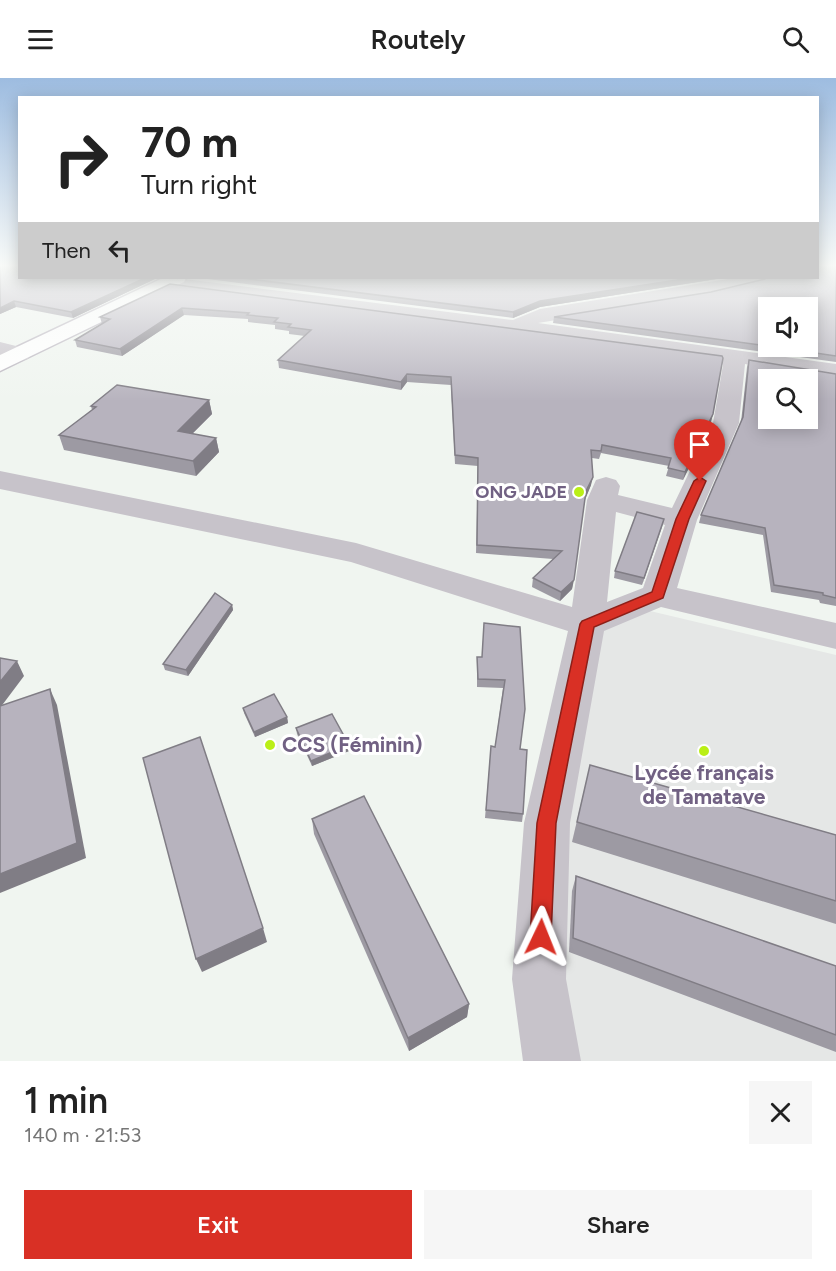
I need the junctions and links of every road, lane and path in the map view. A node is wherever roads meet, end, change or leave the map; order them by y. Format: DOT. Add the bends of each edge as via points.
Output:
graph roads {
  1 [pos="104,310"];
  2 [pos="383,310"];
  3 [pos="573,310"];
  4 [pos="511,328"];
  5 [pos="10,351"];
  6 [pos="718,353"];
  7 [pos="0,364"];
  8 [pos="836,371"];
  9 [pos="0,480"];
  10 [pos="682,519"];
  11 [pos="658,595"];
  12 [pos="587,624"];
  13 [pos="836,636"];
  14 [pos="552,1061"];
  1 -- 5 [label="main road"];
  2 -- 4 [label="street"];
  3 -- 4 [label="street" via="540,315"];
  4 -- 6 [label="street"];
  5 -- 7 [label="main road"];
  6 -- 8 [label="street"];
  6 -- 10 [label="street" via="730,357 734,364 726,423"];
  9 -- 12 [label="street" via="356,553"];
  10 -- 11 [label="street"];
  10 -- 12 [label="street" via="604,493"];
  11 -- 12 [label="street"];
  11 -- 13 [label="street"];
  12 -- 14 [label="street" via="547,823 539,979"];
}
